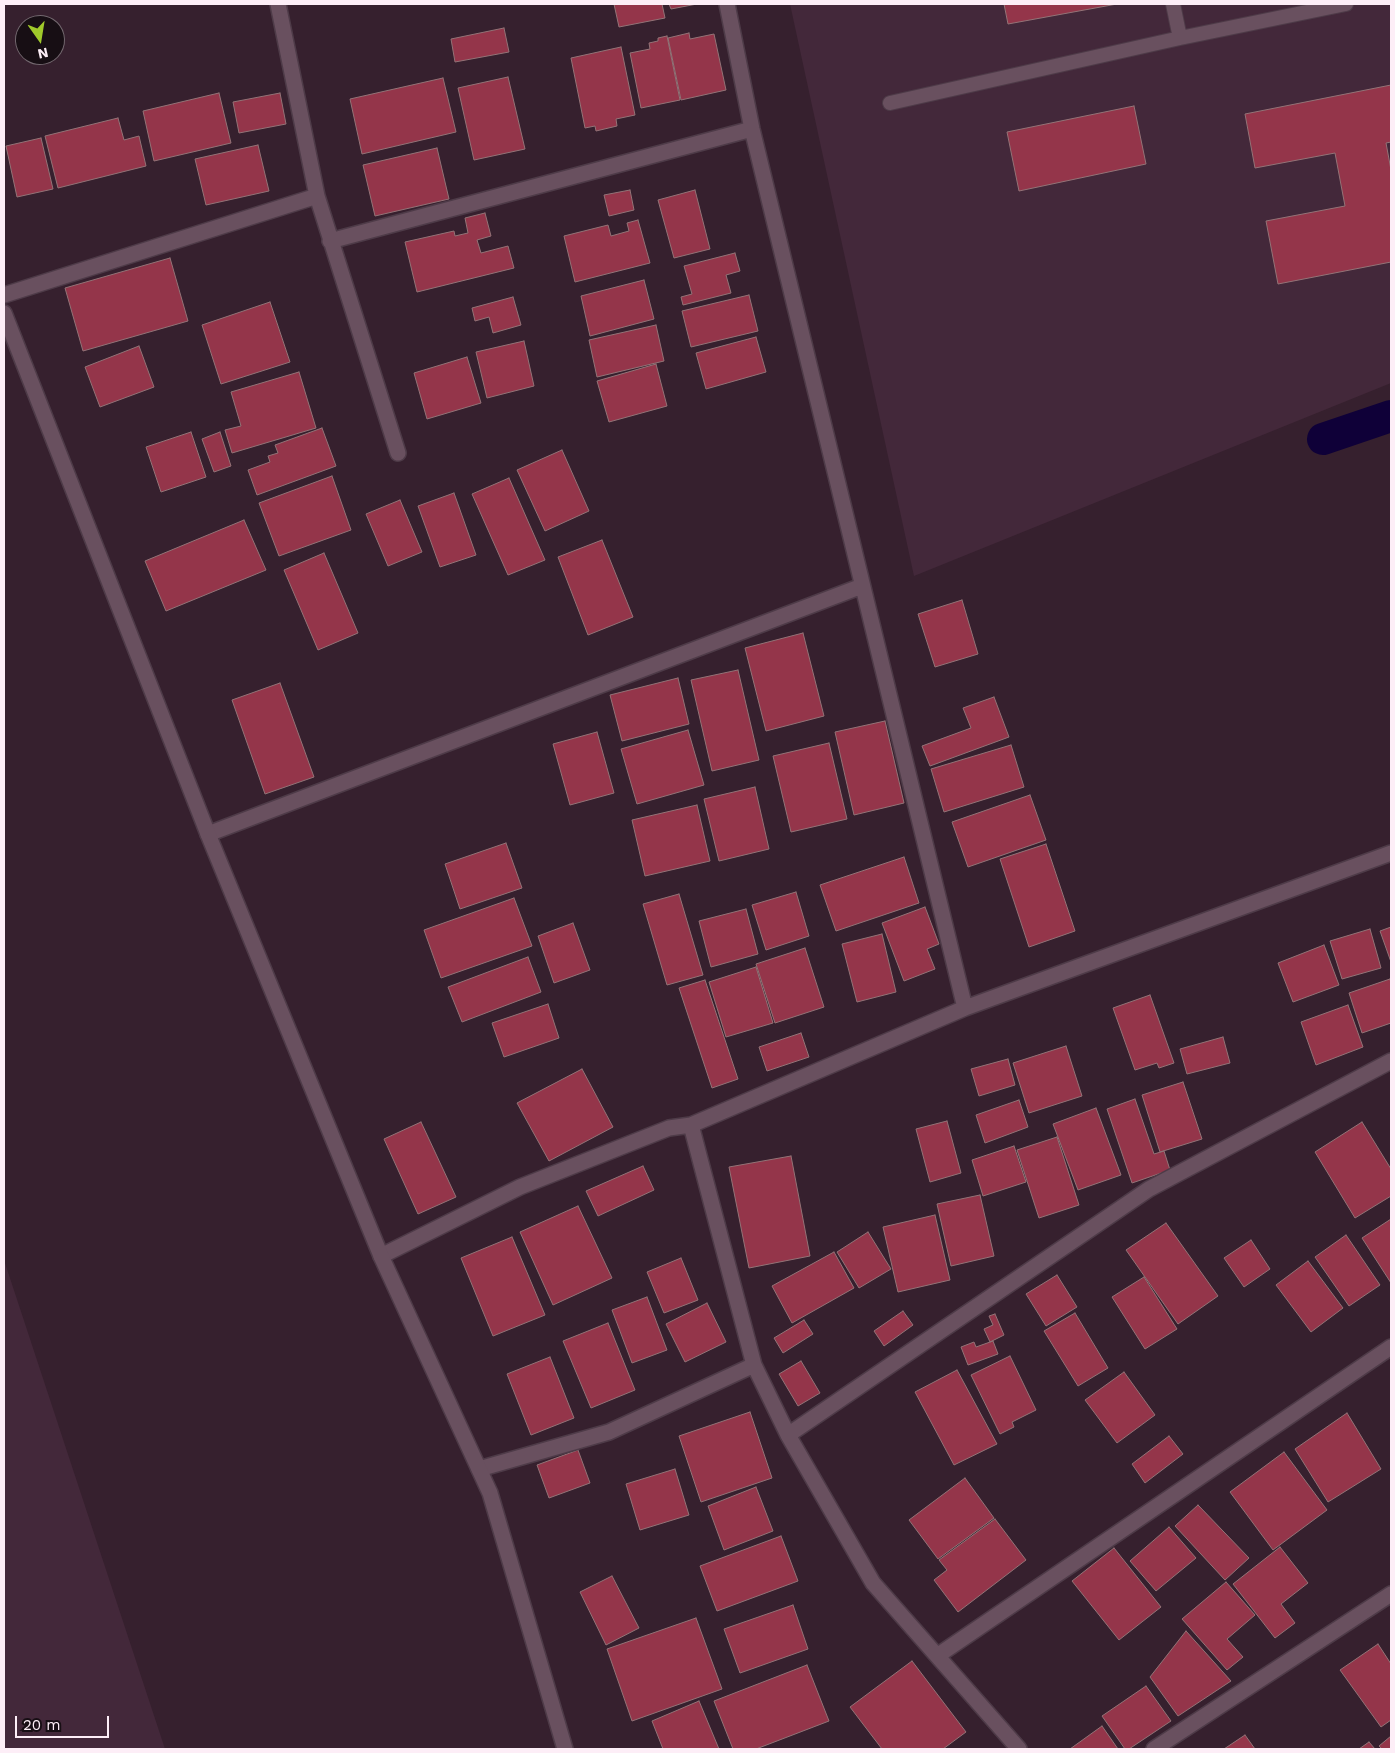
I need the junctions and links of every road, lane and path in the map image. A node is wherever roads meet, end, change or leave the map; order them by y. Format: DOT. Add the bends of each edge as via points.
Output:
graph roads {
  1 [pos="278,4"];
  2 [pos="726,4"];
  3 [pos="1173,4"];
  4 [pos="1346,4"];
  5 [pos="1180,38"];
  6 [pos="890,103"];
  7 [pos="752,129"];
  8 [pos="317,196"];
  9 [pos="330,240"];
  10 [pos="4,295"];
  11 [pos="4,313"];
  12 [pos="398,453"];
  13 [pos="862,586"];
  14 [pos="208,834"];
  15 [pos="1391,853"];
  16 [pos="965,1008"];
  17 [pos="1391,1061"];
  18 [pos="691,1125"];
  19 [pos="381,1256"];
  20 [pos="1391,1347"];
  21 [pos="754,1365"];
  22 [pos="788,1435"];
  23 [pos="479,1469"];
  24 [pos="1391,1594"];
  25 [pos="937,1656"];
  26 [pos="565,1749"];
  27 [pos="1019,1749"];
  28 [pos="1154,1749"];
  1 -- 8 [label="street"];
  2 -- 7 [label="street"];
  3 -- 5 [label="lane"];
  4 -- 5 [label="lane"];
  5 -- 6 [label="lane"];
  7 -- 9 [label="street"];
  7 -- 13 [label="street"];
  8 -- 9 [label="street"];
  8 -- 10 [label="street"];
  9 -- 12 [label="street"];
  11 -- 14 [label="street"];
  13 -- 14 [label="street"];
  13 -- 16 [label="street"];
  14 -- 19 [label="street"];
  15 -- 16 [label="street"];
  16 -- 18 [label="street"];
  17 -- 22 [label="street" via="1149,1189"];
  18 -- 19 [label="street" via="669,1128 520,1187"];
  18 -- 21 [label="street"];
  19 -- 23 [label="street"];
  20 -- 25 [label="street"];
  21 -- 22 [label="street"];
  21 -- 23 [label="street" via="609,1432"];
  22 -- 25 [label="street" via="873,1583"];
  23 -- 26 [label="street" via="490,1493"];
  24 -- 28 [label="street"];
  25 -- 27 [label="street"];
}
